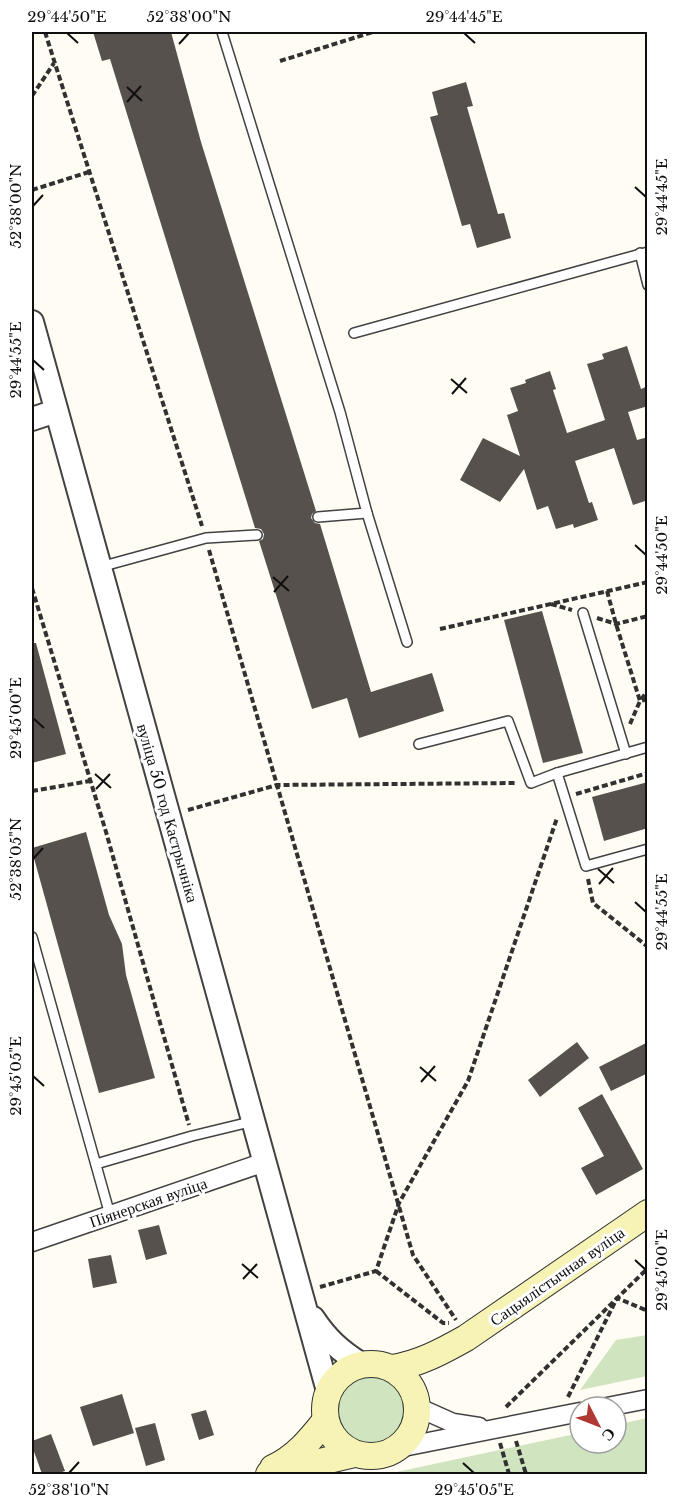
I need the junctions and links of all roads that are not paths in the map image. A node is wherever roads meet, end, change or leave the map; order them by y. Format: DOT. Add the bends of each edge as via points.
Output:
graph roads {
  1 [pos="222,32"];
  2 [pos="644,253"];
  3 [pos="648,285"];
  4 [pos="32,322"];
  5 [pos="354,333"];
  6 [pos="56,411"];
  7 [pos="32,419"];
  8 [pos="367,513"];
  9 [pos="318,517"];
  10 [pos="257,535"];
  11 [pos="100,567"];
  12 [pos="583,613"];
  13 [pos="407,642"];
  14 [pos="419,744"];
  15 [pos="648,747"];
  16 [pos="626,754"];
  17 [pos="557,773"];
  18 [pos="648,849"];
  19 [pos="32,938"];
  20 [pos="254,1121"];
  21 [pos="265,1162"];
  22 [pos="96,1164"];
  23 [pos="648,1213"];
  24 [pos="110,1215"];
  25 [pos="32,1242"];
  26 [pos="304,1304"];
  27 [pos="466,1338"];
  28 [pos="361,1364"];
  29 [pos="392,1368"];
  30 [pos="328,1391"];
  31 [pos="415,1399"];
  32 [pos="648,1399"];
  33 [pos="628,1403"];
  34 [pos="568,1414"];
  35 [pos="325,1421"];
  36 [pos="504,1421"];
  37 [pos="398,1448"];
  38 [pos="354,1454"];
  39 [pos="260,1474"];
  40 [pos="269,1474"];
  1 -- 8 [label="lane"];
  2 -- 3 [label="lane"];
  2 -- 5 [label="lane"];
  4 -- 6 [label="street, вуліца 50 год Кастрычніка"];
  6 -- 7 [label="street"];
  6 -- 11 [label="street, вуліца 50 год Кастрычніка"];
  8 -- 9 [label="lane"];
  8 -- 13 [label="lane"];
  10 -- 11 [label="lane" via="206,538"];
  11 -- 20 [label="street, вуліца 50 год Кастрычніка"];
  12 -- 16 [label="lane"];
  14 -- 17 [label="lane" via="508,721 531,783"];
  15 -- 16 [label="lane"];
  16 -- 17 [label="lane"];
  17 -- 18 [label="lane" via="586,866"];
  19 -- 22 [label="lane"];
  20 -- 21 [label="street, вуліца 50 год Кастрычніка"];
  20 -- 22 [label="lane"];
  21 -- 24 [label="street, Піянерская вуліца"];
  21 -- 26 [label="street, вуліца 50 год Кастрычніка"];
  22 -- 24 [label="lane"];
  23 -- 27 [label="main road, Сацыялістычная вуліца"];
  24 -- 25 [label="street, Піянерская вуліца"];
  26 -- 28 [label="street, вуліца 50 год Кастрычніка" via="331,1342"];
  26 -- 30 [label="street, вуліца 50 год Кастрычніка"];
  27 -- 29 [label="main road, Сацыялістычная вуліца" via="418,1362"];
  27 -- 31 [label="main road, Сацыялістычная вуліца" via="424,1379"];
  28 -- 29 [label="main road"];
  28 -- 30 [label="main road" via="348,1369"];
  29 -- 31 [label="main road" via="405,1378"];
  30 -- 35 [label="main road"];
  31 -- 36 [label="street" via="453,1423"];
  31 -- 37 [label="main road" via="415,1423"];
  32 -- 33 [label="street"];
  34 -- 36 [label="street"];
  35 -- 38 [label="main road" via="341,1447"];
  35 -- 39 [label="main road" via="294,1455"];
  36 -- 37 [label="street"];
  37 -- 38 [label="main road" via="370,1457"];
  38 -- 40 [label="main road"];
}
